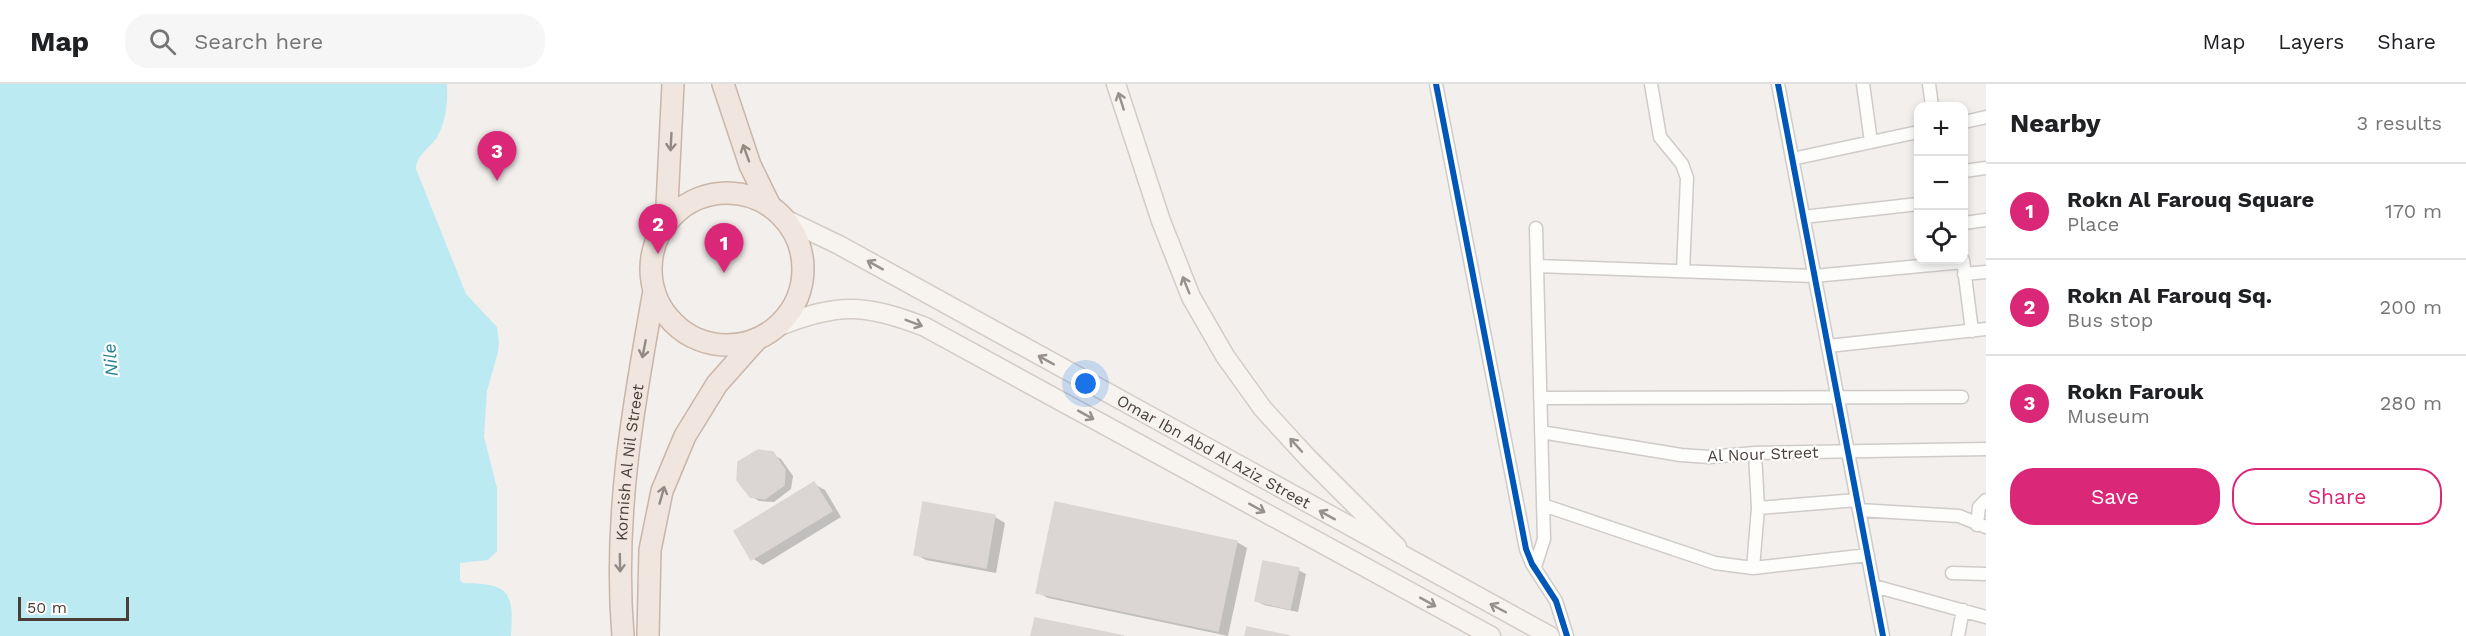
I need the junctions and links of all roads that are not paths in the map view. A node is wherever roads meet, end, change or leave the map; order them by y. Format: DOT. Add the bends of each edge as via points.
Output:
graph roads {
  1 [pos="673,84"];
  2 [pos="723,84"];
  3 [pos="1116,84"];
  4 [pos="1436,84"];
  5 [pos="1651,84"];
  6 [pos="1778,84"];
  7 [pos="1863,84"];
  8 [pos="1929,84"];
  9 [pos="1931,102"];
  10 [pos="1986,117"];
  11 [pos="1968,121"];
  12 [pos="1914,133"];
  13 [pos="1871,142"];
  14 [pos="1792,159"];
  15 [pos="1986,168"];
  16 [pos="1968,170"];
  17 [pos="1914,204"];
  18 [pos="777,212"];
  19 [pos="1803,217"];
  20 [pos="1986,220"];
  21 [pos="1968,222"];
  22 [pos="666,225"];
  23 [pos="1536,228"];
  24 [pos="1963,265"];
  25 [pos="1537,266"];
  26 [pos="1683,271"];
  27 [pos="1986,272"];
  28 [pos="1814,276"];
  29 [pos="654,291"];
  30 [pos="777,327"];
  31 [pos="1986,329"];
  32 [pos="1972,331"];
  33 [pos="757,339"];
  34 [pos="1828,346"];
  35 [pos="1838,397"];
  36 [pos="1962,397"];
  37 [pos="1540,398"];
  38 [pos="1541,432"];
  39 [pos="1986,449"];
  40 [pos="1847,452"];
  41 [pos="1755,453"];
  42 [pos="1986,500"];
  43 [pos="1543,505"];
  44 [pos="1858,505"];
  45 [pos="1758,508"];
  46 [pos="1981,526"];
  47 [pos="1868,555"];
  48 [pos="1410,561"];
  49 [pos="1535,567"];
  50 [pos="1753,568"];
  51 [pos="1952,573"];
  52 [pos="1986,574"];
  53 [pos="1874,586"];
  54 [pos="1963,610"];
  55 [pos="1986,617"];
  56 [pos="622,636"];
  57 [pos="648,636"];
  58 [pos="1491,636"];
  59 [pos="1550,636"];
  60 [pos="1567,636"];
  61 [pos="1883,636"];
  62 [pos="1958,636"];
  1 -- 22 [label="highway, one-way"];
  18 -- 2 [label="highway, one-way" via="750,165"];
  48 -- 3 [label="main road, one-way" via="1263,409 1225,356 1191,297 1161,221"];
  4 -- 49 [label="street" via="1526,549"];
  5 -- 26 [label="street" via="1660,137 1682,164 1687,178"];
  6 -- 14 [label="street"];
  7 -- 13 [label="street"];
  8 -- 9 [label="street"];
  10 -- 11 [label="street"];
  12 -- 13 [label="street"];
  13 -- 14 [label="street"];
  14 -- 19 [label="street"];
  15 -- 16 [label="street"];
  17 -- 19 [label="street"];
  18 -- 22 [label="highway" via="753,198 714,195 696,200"];
  18 -- 30 [label="highway" via="795,234 804,274 800,294"];
  48 -- 18 [label="main road, Omar Ibn Abd Al Aziz Street, one-way"];
  19 -- 28 [label="street"];
  20 -- 21 [label="street"];
  22 -- 29 [label="highway" via="655,245 651,268"];
  23 -- 25 [label="street"];
  24 -- 27 [label="street"];
  24 -- 28 [label="street"];
  24 -- 32 [label="street"];
  25 -- 26 [label="street"];
  25 -- 37 [label="street"];
  26 -- 28 [label="street"];
  28 -- 34 [label="street"];
  29 -- 33 [label="highway" via="670,319 695,338 726,345"];
  29 -- 56 [label="highway, Kornish Al Nil Street, one-way" via="626,452 620,538"];
  30 -- 33 [label="highway"];
  30 -- 58 [label="main road, Omar Ibn Abd Al Aziz Street, one-way" via="813,313 851,308 889,313 925,327"];
  31 -- 32 [label="street"];
  32 -- 34 [label="street"];
  57 -- 33 [label="highway, Kornish Al Nil Street, one-way" via="650,550 662,491 685,436 712,393"];
  34 -- 35 [label="street"];
  35 -- 36 [label="street"];
  35 -- 37 [label="street"];
  35 -- 40 [label="street"];
  37 -- 38 [label="street"];
  38 -- 41 [label="street, Al Nour Street" via="1681,455"];
  38 -- 43 [label="street"];
  39 -- 40 [label="street, Al Nour Street"];
  40 -- 41 [label="street, Al Nour Street"];
  40 -- 44 [label="street"];
  41 -- 45 [label="street"];
  42 -- 46 [label="street" via="1979,507"];
  43 -- 49 [label="street" via="1544,539"];
  43 -- 50 [label="street" via="1715,563"];
  44 -- 45 [label="street"];
  44 -- 46 [label="street" via="1959,516"];
  44 -- 47 [label="street"];
  45 -- 50 [label="street"];
  47 -- 50 [label="street"];
  47 -- 53 [label="street"];
  59 -- 48 [label="main road, Omar Ibn Abd Al Aziz Street, one-way"];
  49 -- 60 [label="street" via="1556,601"];
  51 -- 52 [label="street"];
  53 -- 54 [label="street"];
  53 -- 61 [label="street"];
  54 -- 55 [label="street"];
  54 -- 62 [label="street"];
}
